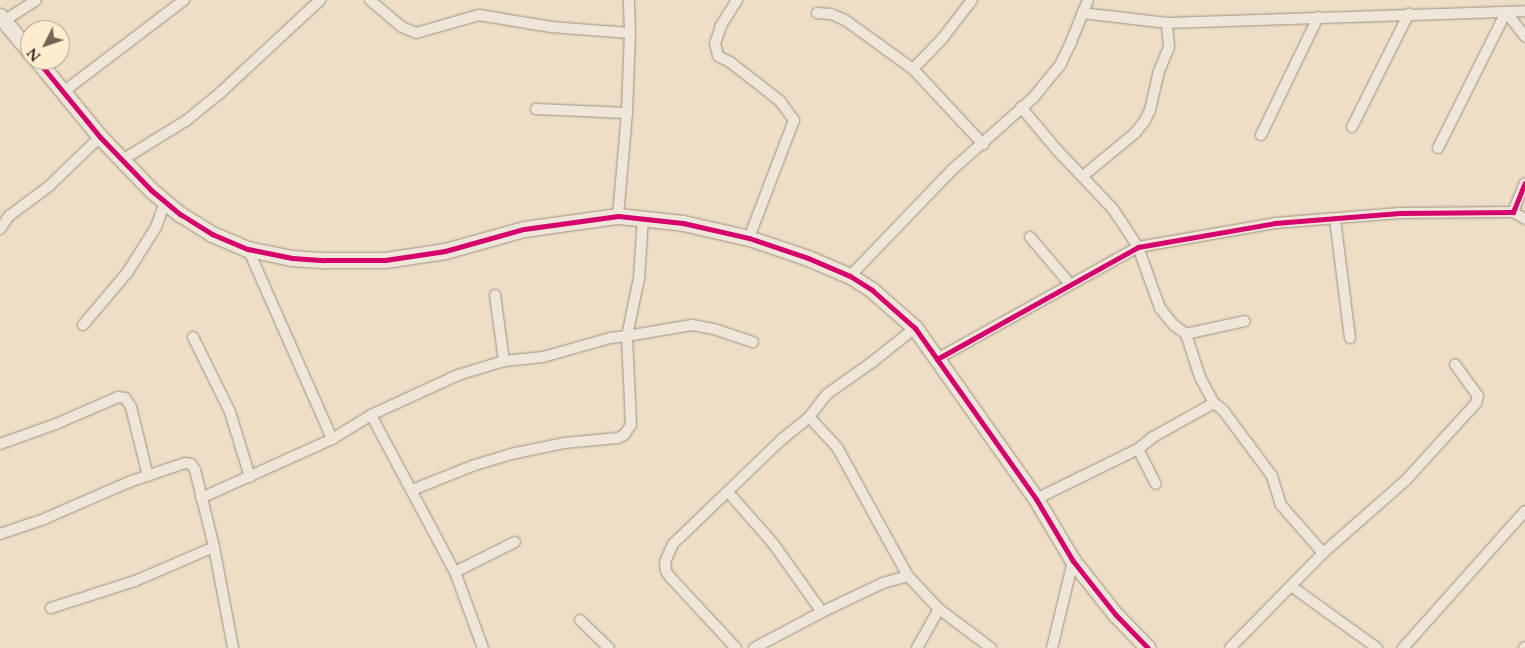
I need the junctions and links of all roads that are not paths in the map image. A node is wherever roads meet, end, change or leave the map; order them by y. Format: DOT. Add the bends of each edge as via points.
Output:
graph roads {
  1 [pos="36,0"];
  2 [pos="184,0"];
  3 [pos="320,0"];
  4 [pos="370,0"];
  5 [pos="628,0"];
  6 [pos="737,0"];
  7 [pos="972,0"];
  8 [pos="1088,0"];
  9 [pos="1525,11"];
  10 [pos="1506,12"];
  11 [pos="817,13"];
  12 [pos="1082,13"];
  13 [pos="1410,13"];
  14 [pos="1318,17"];
  15 [pos="2,18"];
  16 [pos="1167,23"];
  17 [pos="630,33"];
  18 [pos="1525,36"];
  19 [pos="20,40"];
  20 [pos="913,69"];
  21 [pos="45,70"];
  22 [pos="63,92"];
  23 [pos="1021,107"];
  24 [pos="536,109"];
  25 [pos="627,113"];
  26 [pos="1352,127"];
  27 [pos="1261,135"];
  28 [pos="100,137"];
  29 [pos="983,144"];
  30 [pos="1438,148"];
  31 [pos="122,160"];
  32 [pos="1084,176"];
  33 [pos="1525,184"];
  34 [pos="165,202"];
  35 [pos="1512,212"];
  36 [pos="618,216"];
  37 [pos="643,218"];
  38 [pos="1335,219"];
  39 [pos="1525,219"];
  40 [pos="0,229"];
  41 [pos="1030,237"];
  42 [pos="749,238"];
  43 [pos="1138,247"];
  44 [pos="248,249"];
  45 [pos="850,276"];
  46 [pos="1070,284"];
  47 [pos="495,295"];
  48 [pos="1245,321"];
  49 [pos="83,325"];
  50 [pos="915,328"];
  51 [pos="1186,334"];
  52 [pos="193,336"];
  53 [pos="627,336"];
  54 [pos="1350,338"];
  55 [pos="753,342"];
  56 [pos="937,359"];
  57 [pos="504,361"];
  58 [pos="1455,364"];
  59 [pos="1214,403"];
  60 [pos="371,415"];
  61 [pos="809,417"];
  62 [pos="332,439"];
  63 [pos="0,444"];
  64 [pos="1138,449"];
  65 [pos="148,476"];
  66 [pos="250,477"];
  67 [pos="1156,484"];
  68 [pos="412,490"];
  69 [pos="728,492"];
  70 [pos="200,498"];
  71 [pos="1036,499"];
  72 [pos="1525,510"];
  73 [pos="0,534"];
  74 [pos="515,542"];
  75 [pos="214,547"];
  76 [pos="1324,554"];
  77 [pos="1073,561"];
  78 [pos="455,572"];
  79 [pos="908,576"];
  80 [pos="1292,586"];
  81 [pos="51,608"];
  82 [pos="939,609"];
  83 [pos="822,612"];
  84 [pos="580,620"];
  85 [pos="233,648"];
  86 [pos="483,648"];
  87 [pos="609,648"];
  88 [pos="736,648"];
  89 [pos="754,648"];
  90 [pos="918,648"];
  91 [pos="991,648"];
  92 [pos="1052,648"];
  93 [pos="1148,648"];
  94 [pos="1230,648"];
  95 [pos="1377,648"];
  96 [pos="1403,648"];
  1 -- 15 [label="street"];
  2 -- 22 [label="street"];
  3 -- 31 [label="street" via="187,120"];
  4 -- 17 [label="street" via="402,27 416,33 479,14 551,27"];
  5 -- 17 [label="street"];
  6 -- 42 [label="street" via="714,43 718,56 780,101 794,120"];
  7 -- 20 [label="street" via="942,39"];
  8 -- 12 [label="street"];
  9 -- 10 [label="street"];
  10 -- 13 [label="street"];
  10 -- 18 [label="street"];
  10 -- 30 [label="street"];
  11 -- 20 [label="street" via="832,14 845,20"];
  12 -- 16 [label="street"];
  12 -- 23 [label="street" via="1060,65 1033,98"];
  13 -- 14 [label="street"];
  13 -- 26 [label="street"];
  14 -- 16 [label="street"];
  14 -- 27 [label="street"];
  15 -- 19 [label="street"];
  16 -- 32 [label="street" via="1169,47 1144,122"];
  17 -- 25 [label="street"];
  20 -- 29 [label="street"];
  21 -- 22 [label="street"];
  22 -- 28 [label="street"];
  23 -- 29 [label="street"];
  23 -- 32 [label="street"];
  24 -- 25 [label="street"];
  25 -- 36 [label="street"];
  28 -- 31 [label="street"];
  28 -- 40 [label="street" via="48,187 9,216"];
  29 -- 45 [label="street" via="953,169"];
  31 -- 34 [label="street"];
  32 -- 43 [label="street" via="1113,209"];
  33 -- 35 [label="street"];
  34 -- 44 [label="street" via="212,234"];
  34 -- 49 [label="street" via="156,227 127,273"];
  35 -- 38 [label="street" via="1400,213"];
  35 -- 39 [label="street"];
  36 -- 37 [label="street"];
  36 -- 44 [label="street" via="524,229 445,251 385,260 317,260"];
  37 -- 42 [label="street" via="683,223"];
  37 -- 53 [label="street" via="639,278"];
  38 -- 43 [label="street" via="1266,224"];
  38 -- 54 [label="street"];
  41 -- 46 [label="street"];
  42 -- 45 [label="street"];
  43 -- 46 [label="street"];
  43 -- 51 [label="street" via="1160,308 1174,326"];
  44 -- 62 [label="street"];
  45 -- 50 [label="street" via="872,290"];
  46 -- 56 [label="street"];
  47 -- 57 [label="street"];
  48 -- 51 [label="street"];
  50 -- 56 [label="street"];
  50 -- 61 [label="street" via="827,394"];
  51 -- 59 [label="street" via="1200,377"];
  52 -- 66 [label="street" via="230,412"];
  53 -- 55 [label="street" via="692,325"];
  53 -- 57 [label="street" via="543,356"];
  53 -- 68 [label="street" via="631,424 624,435 511,454"];
  56 -- 71 [label="street"];
  57 -- 60 [label="street" via="458,375"];
  58 -- 76 [label="street" via="1478,396 1476,403 1406,480"];
  59 -- 64 [label="street"];
  59 -- 76 [label="street" via="1223,410 1272,476 1281,505"];
  60 -- 62 [label="street"];
  60 -- 68 [label="street"];
  61 -- 69 [label="street" via="780,440"];
  61 -- 79 [label="street" via="837,447"];
  62 -- 66 [label="street"];
  63 -- 65 [label="street" via="118,397 125,398 131,407"];
  64 -- 67 [label="street"];
  64 -- 71 [label="street"];
  65 -- 70 [label="street" via="185,463 191,464"];
  65 -- 73 [label="street"];
  66 -- 70 [label="street"];
  68 -- 78 [label="street"];
  69 -- 83 [label="street" via="772,542"];
  69 -- 88 [label="street" via="673,544 665,562 670,578"];
  70 -- 75 [label="street"];
  71 -- 77 [label="street"];
  72 -- 96 [label="street"];
  74 -- 78 [label="street"];
  75 -- 81 [label="street" via="135,582"];
  75 -- 85 [label="street"];
  76 -- 80 [label="street"];
  77 -- 92 [label="street"];
  77 -- 93 [label="street" via="1115,614"];
  78 -- 86 [label="street"];
  79 -- 82 [label="street"];
  79 -- 83 [label="street"];
  80 -- 94 [label="street"];
  80 -- 95 [label="street"];
  82 -- 90 [label="street"];
  82 -- 91 [label="street"];
  83 -- 89 [label="street"];
  84 -- 87 [label="street"];
}
